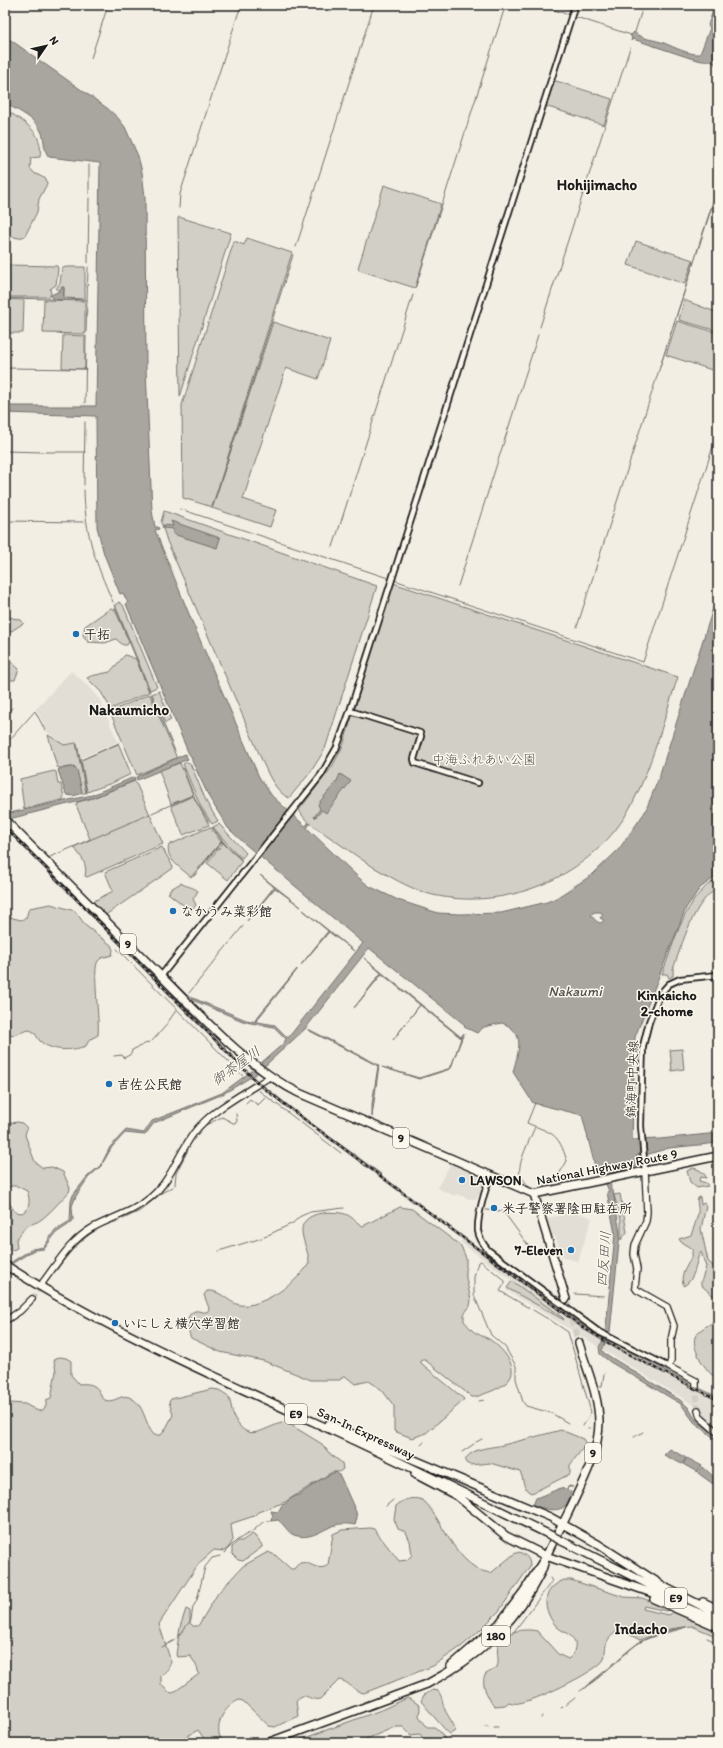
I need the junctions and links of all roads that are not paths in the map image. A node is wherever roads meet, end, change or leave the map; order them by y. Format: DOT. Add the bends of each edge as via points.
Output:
graph roads {
  1 [pos="575,5"];
  2 [pos="350,710"];
  3 [pos="478,783"];
  4 [pos="5,820"];
  5 [pos="718,975"];
  6 [pos="161,976"];
  7 [pos="271,1076"];
  8 [pos="718,1156"];
  9 [pos="645,1171"];
  10 [pos="491,1175"];
  11 [pos="534,1194"];
  12 [pos="5,1265"];
  13 [pos="44,1282"];
  14 [pos="32,1298"];
  15 [pos="566,1299"];
  16 [pos="5,1321"];
  17 [pos="579,1342"];
  18 [pos="669,1367"];
  19 [pos="696,1387"];
  20 [pos="278,1406"];
  21 [pos="698,1410"];
  22 [pos="315,1422"];
  23 [pos="718,1434"];
  24 [pos="563,1523"];
  25 [pos="546,1556"];
  26 [pos="634,1576"];
  27 [pos="648,1577"];
  28 [pos="635,1587"];
  29 [pos="718,1608"];
  30 [pos="718,1615"];
  31 [pos="718,1620"];
  32 [pos="718,1627"];
  33 [pos="267,1743"];
  1 -- 2 [label="street"];
  2 -- 3 [label="street" via="420,733 415,762"];
  2 -- 6 [label="street" via="337,747 326,768"];
  4 -- 6 [label="highway, National Highway Route 9 / 9"];
  5 -- 9 [label="street, 錦海町中央線" via="680,979 669,984 660,994 649,1022 643,1046"];
  6 -- 7 [label="highway, National Highway Route 9 / 9" via="208,1024"];
  7 -- 10 [label="highway, National Highway Route 9 / 9" via="299,1093"];
  7 -- 13 [label="main road" via="205,1122 190,1139 168,1178 153,1196 138,1207 80,1236 64,1252"];
  8 -- 9 [label="highway, National Highway Route 9"];
  9 -- 11 [label="highway, National Highway Route 9"];
  9 -- 18 [label="main road" via="647,1212 635,1245 635,1287 666,1305 672,1318 674,1332 670,1340"];
  10 -- 11 [label="highway, National Highway Route 9 / 9"];
  10 -- 18 [label="street" via="479,1221 478,1231 483,1245 603,1334"];
  11 -- 15 [label="highway"];
  12 -- 20 [label="highway, San-In Expressway / E9" via="100,1320 183,1363"];
  14 -- 16 [label="main road" via="20,1311"];
  17 -- 24 [label="highway, 9" via="597,1404 598,1435 584,1477"];
  18 -- 19 [label="main road" via="696,1381"];
  20 -- 22 [label="highway, San-In Expressway / E9"];
  20 -- 24 [label="highway" via="364,1438"];
  21 -- 23 [label="main road" via="700,1417"];
  22 -- 25 [label="highway" via="457,1496 506,1536"];
  22 -- 26 [label="highway, San-In Expressway / E9, bridge"];
  24 -- 25 [label="highway, 9"];
  24 -- 27 [label="highway"];
  25 -- 28 [label="highway"];
  25 -- 33 [label="highway, 180" via="541,1573 528,1595 500,1632 459,1666 427,1684"];
  26 -- 30 [label="highway, San-In Expressway / E9"];
  26 -- 31 [label="highway, San-In Expressway / E9"];
  27 -- 29 [label="highway"];
  27 -- 30 [label="highway"];
  28 -- 31 [label="highway"];
  28 -- 32 [label="highway" via="645,1595"];
}
